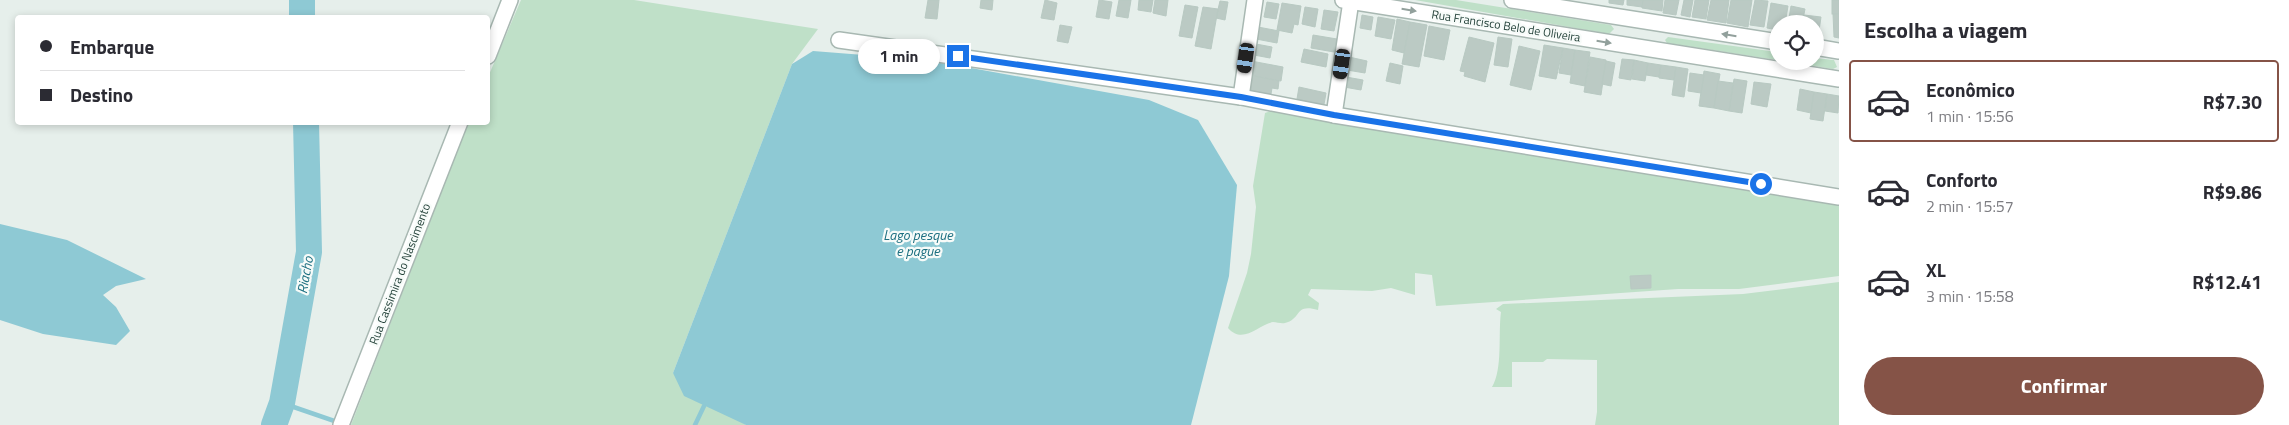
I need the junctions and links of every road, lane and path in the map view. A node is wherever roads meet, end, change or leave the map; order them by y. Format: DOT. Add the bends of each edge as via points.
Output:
graph roads {
  1 [pos="510,0"];
  2 [pos="1255,0"];
  3 [pos="1512,0"];
  4 [pos="1353,1"];
  5 [pos="1377,3"];
  6 [pos="1636,20"];
  7 [pos="1666,25"];
  8 [pos="840,40"];
  9 [pos="1769,41"];
  10 [pos="1633,46"];
  11 [pos="1824,49"];
  12 [pos="1659,50"];
  13 [pos="490,51"];
  14 [pos="1839,51"];
  15 [pos="1839,79"];
  16 [pos="1241,97"];
  17 [pos="1334,115"];
  18 [pos="459,125"];
  19 [pos="1839,196"];
  20 [pos="341,425"];
  1 -- 13 [label="street"];
  2 -- 16 [label="street"];
  3 -- 6 [label="street"];
  4 -- 5 [label="street, Rua Francisco Belo de Oliveira"];
  4 -- 17 [label="street"];
  5 -- 10 [label="street, Rua Francisco Belo de Oliveira, one-way"];
  6 -- 7 [label="street"];
  6 -- 10 [label="street" via="1640,33"];
  9 -- 7 [label="street, one-way"];
  7 -- 12 [label="street" via="1656,37"];
  8 -- 16 [label="street"];
  10 -- 12 [label="street, Rua Francisco Belo de Oliveira"];
  11 -- 14 [label="street"];
  12 -- 15 [label="street, Rua Francisco Belo de Oliveira"];
  16 -- 17 [label="street"];
  17 -- 19 [label="street"];
  18 -- 20 [label="street, Rua Cassimira do Nascimento"];
}
